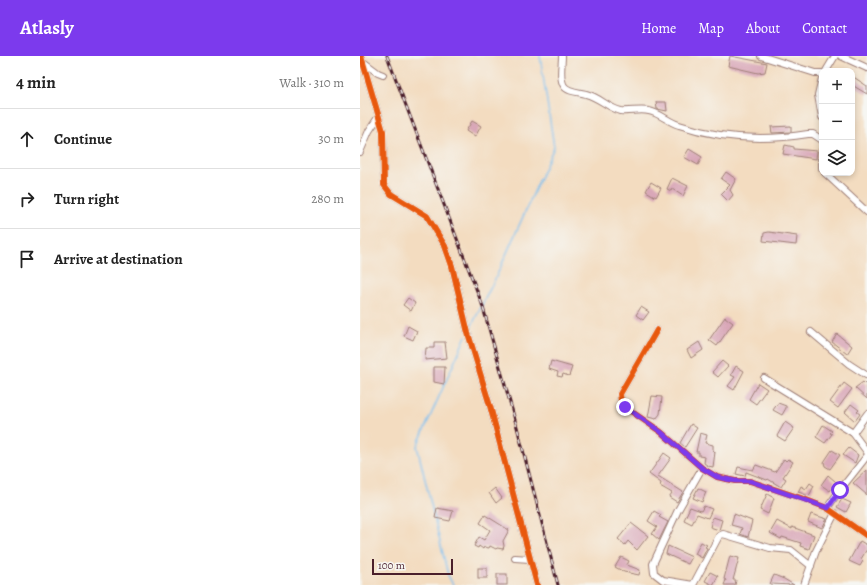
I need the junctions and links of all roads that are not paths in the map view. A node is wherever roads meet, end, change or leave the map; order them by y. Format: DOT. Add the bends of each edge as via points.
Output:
graph roads {
  1 [pos="562,56"];
  2 [pos="761,56"];
  3 [pos="835,56"];
  4 [pos="841,56"];
  5 [pos="361,59"];
  6 [pos="828,68"];
  7 [pos="867,68"];
  8 [pos="819,73"];
  9 [pos="383,75"];
  10 [pos="379,116"];
  11 [pos="819,138"];
  12 [pos="360,152"];
  13 [pos="827,176"];
  14 [pos="867,212"];
  15 [pos="657,330"];
  16 [pos="811,332"];
  17 [pos="867,375"];
  18 [pos="764,378"];
  19 [pos="867,414"];
  20 [pos="853,433"];
  21 [pos="867,452"];
  22 [pos="867,456"];
  23 [pos="702,468"];
  24 [pos="828,508"];
  25 [pos="834,513"];
  26 [pos="867,536"];
  27 [pos="514,558"];
  28 [pos="530,560"];
  29 [pos="812,566"];
  30 [pos="537,585"];
  31 [pos="693,585"];
  32 [pos="804,585"];
  1 -- 11 [label="street" via="561,78 564,87 595,97 616,110 648,111 677,125 749,139 808,134"];
  2 -- 8 [label="street"];
  3 -- 6 [label="street"];
  4 -- 7 [label="street"];
  5 -- 9 [label="street"];
  5 -- 10 [label="street"];
  10 -- 12 [label="street"];
  10 -- 28 [label="street" via="383,130 384,185 391,194 427,216 445,246 452,266"];
  13 -- 14 [label="street"];
  15 -- 23 [label="street" via="619,398 625,407 661,432"];
  16 -- 17 [label="street" via="849,364"];
  18 -- 20 [label="street"];
  19 -- 20 [label="street"];
  20 -- 21 [label="street"];
  22 -- 24 [label="street"];
  23 -- 24 [label="street" via="717,477 750,481"];
  23 -- 31 [label="street" via="678,510 653,564 654,573 662,580"];
  24 -- 25 [label="street"];
  25 -- 26 [label="street"];
  25 -- 29 [label="street" via="816,551"];
  27 -- 28 [label="street"];
  28 -- 30 [label="street"];
  29 -- 31 [label="street" via="790,550 770,548 723,534 719,536"];
  29 -- 32 [label="street"];
}
